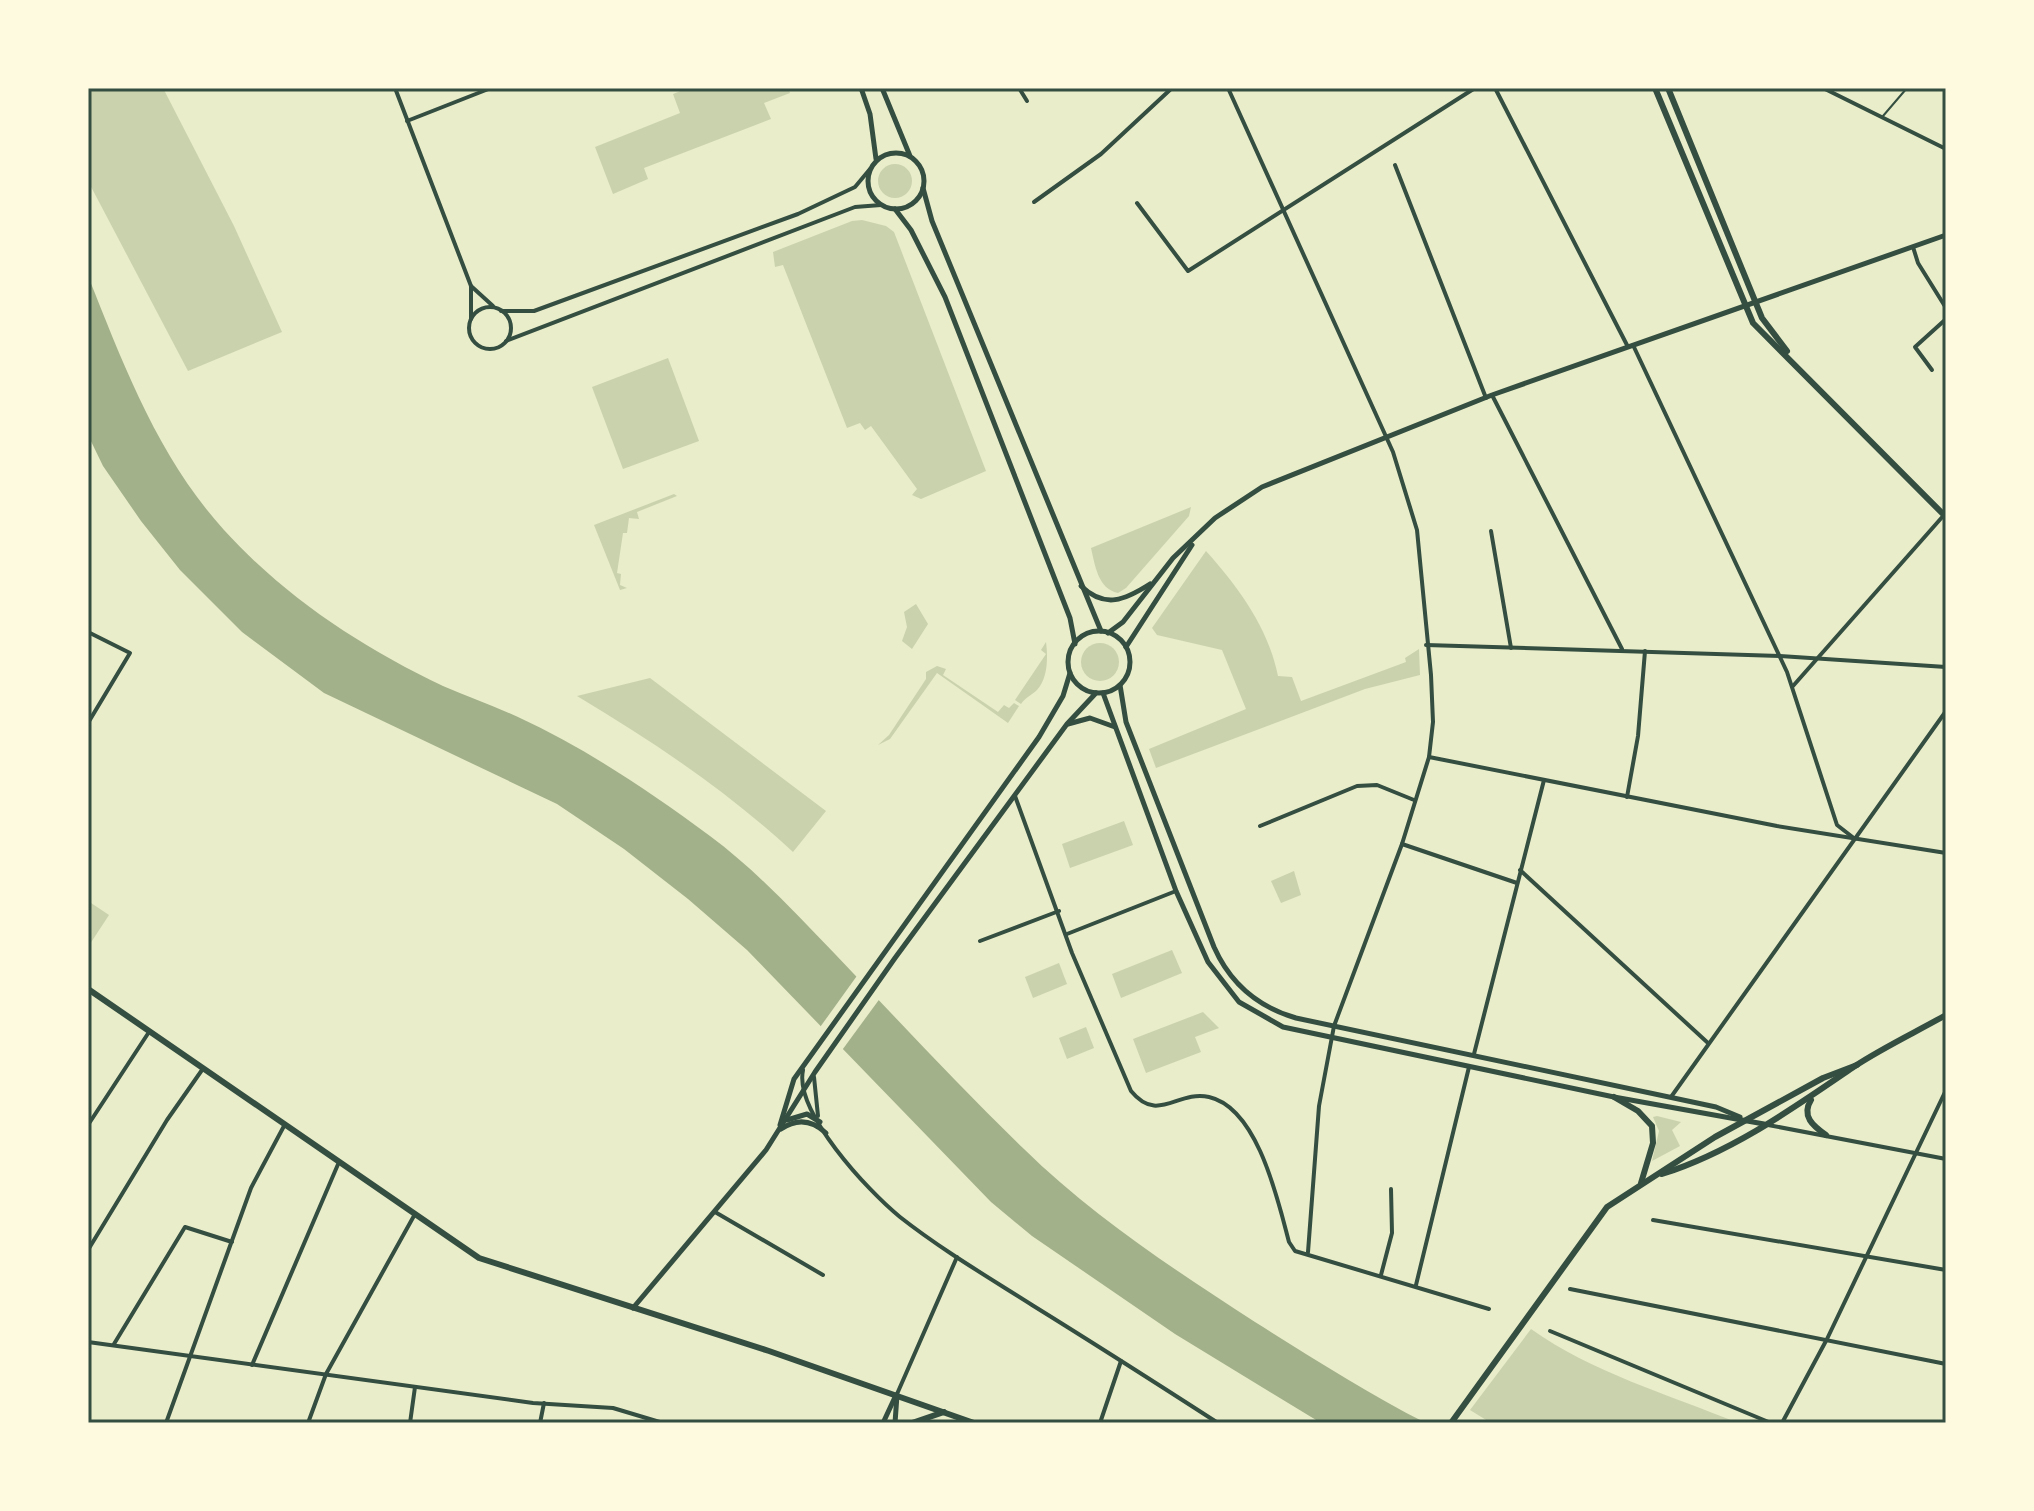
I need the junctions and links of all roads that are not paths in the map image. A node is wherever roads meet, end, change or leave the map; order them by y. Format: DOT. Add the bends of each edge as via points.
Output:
graph roads {
  1 [pos="395,88"];
  2 [pos="491,88"];
  3 [pos="861,88"];
  4 [pos="882,88"];
  5 [pos="1019,88"];
  6 [pos="1172,88"];
  7 [pos="1228,88"];
  8 [pos="1475,88"];
  9 [pos="1495,88"];
  10 [pos="1655,88"];
  11 [pos="1668,88"];
  12 [pos="1823,88"];
  13 [pos="1907,88"];
  14 [pos="1027,101"];
  15 [pos="1883,117"];
  16 [pos="407,121"];
  17 [pos="1946,149"];
  18 [pos="910,157"];
  19 [pos="877,160"];
  20 [pos="1395,165"];
  21 [pos="870,169"];
  22 [pos="923,188"];
  23 [pos="1034,202"];
  24 [pos="1137,203"];
  25 [pos="881,205"];
  26 [pos="895,209"];
  27 [pos="1283,213"];
  28 [pos="1946,235"];
  29 [pos="1913,247"];
  30 [pos="471,286"];
  31 [pos="1755,300"];
  32 [pos="1743,305"];
  33 [pos="495,308"];
  34 [pos="1946,308"];
  35 [pos="501,311"];
  36 [pos="471,319"];
  37 [pos="1946,319"];
  38 [pos="506,341"];
  39 [pos="1631,346"];
  40 [pos="1796,363"];
  41 [pos="1932,370"];
  42 [pos="1489,396"];
  43 [pos="1385,435"];
  44 [pos="1945,516"];
  45 [pos="1491,531"];
  46 [pos="1197,537"];
  47 [pos="1154,581"];
  48 [pos="1078,584"];
  49 [pos="1101,631"];
  50 [pos="88,632"];
  51 [pos="1108,633"];
  52 [pos="1075,644"];
  53 [pos="1426,645"];
  54 [pos="1126,647"];
  55 [pos="1511,648"];
  56 [pos="1622,649"];
  57 [pos="1645,651"];
  58 [pos="1780,656"];
  59 [pos="1816,660"];
  60 [pos="1946,667"];
  61 [pos="1070,673"];
  62 [pos="1120,685"];
  63 [pos="1793,686"];
  64 [pos="1100,693"];
  65 [pos="1946,711"];
  66 [pos="88,723"];
  67 [pos="1067,724"];
  68 [pos="1116,728"];
  69 [pos="1429,757"];
  70 [pos="1544,780"];
  71 [pos="1015,796"];
  72 [pos="1627,797"];
  73 [pos="1415,800"];
  74 [pos="1260,826"];
  75 [pos="1855,839"];
  76 [pos="1402,844"];
  77 [pos="1946,853"];
  78 [pos="1520,870"];
  79 [pos="1517,883"];
  80 [pos="1176,891"];
  81 [pos="1059,911"];
  82 [pos="1067,934"];
  83 [pos="980,941"];
  84 [pos="88,989"];
  85 [pos="1946,1015"];
  86 [pos="1334,1026"];
  87 [pos="149,1032"];
  88 [pos="1332,1037"];
  89 [pos="1708,1043"];
  90 [pos="1474,1054"];
  91 [pos="804,1064"];
  92 [pos="1857,1065"];
  93 [pos="1469,1067"];
  94 [pos="202,1070"];
  95 [pos="814,1073"];
  96 [pos="1946,1090"];
  97 [pos="802,1092"];
  98 [pos="1614,1097"];
  99 [pos="1671,1097"];
  100 [pos="1812,1098"];
  101 [pos="1748,1121"];
  102 [pos="820,1122"];
  103 [pos="1764,1124"];
  104 [pos="88,1125"];
  105 [pos="284,1126"];
  106 [pos="780,1126"];
  107 [pos="826,1133"];
  108 [pos="774,1135"];
  109 [pos="1826,1135"];
  110 [pos="1915,1153"];
  111 [pos="1946,1159"];
  112 [pos="339,1162"];
  113 [pos="1651,1178"];
  114 [pos="1641,1183"];
  115 [pos="1391,1189"];
  116 [pos="714,1211"];
  117 [pos="415,1214"];
  118 [pos="1653,1220"];
  119 [pos="232,1242"];
  120 [pos="88,1250"];
  121 [pos="1308,1252"];
  122 [pos="957,1257"];
  123 [pos="1866,1257"];
  124 [pos="1946,1270"];
  125 [pos="823,1275"];
  126 [pos="1381,1275"];
  127 [pos="1416,1285"];
  128 [pos="1570,1289"];
  129 [pos="633,1308"];
  130 [pos="1489,1309"];
  131 [pos="1550,1331"];
  132 [pos="1827,1339"];
  133 [pos="88,1342"];
  134 [pos="113,1345"];
  135 [pos="190,1354"];
  136 [pos="1121,1361"];
  137 [pos="1946,1364"];
  138 [pos="252,1365"];
  139 [pos="326,1374"];
  140 [pos="415,1387"];
  141 [pos="896,1395"];
  142 [pos="544,1403"];
  143 [pos="944,1412"];
  144 [pos="166,1423"];
  145 [pos="308,1423"];
  146 [pos="410,1423"];
  147 [pos="540,1423"];
  148 [pos="663,1423"];
  149 [pos="883,1423"];
  150 [pos="895,1423"];
  151 [pos="912,1423"];
  152 [pos="974,1423"];
  153 [pos="1100,1423"];
  154 [pos="1218,1423"];
  155 [pos="1451,1423"];
  156 [pos="1771,1423"];
  157 [pos="1782,1423"];
  1 -- 16 [label="street"];
  2 -- 16 [label="street"];
  3 -- 19 [label="street"];
  4 -- 18 [label="street"];
  5 -- 14 [label="street"];
  6 -- 23 [label="street" via="1101,154"];
  7 -- 27 [label="street"];
  8 -- 27 [label="street"];
  9 -- 39 [label="street"];
  10 -- 32 [label="main road"];
  11 -- 31 [label="main road"];
  12 -- 15 [label="street"];
  13 -- 15 [label="lane"];
  15 -- 17 [label="street"];
  16 -- 30 [label="street"];
  18 -- 19 [label="street" via="889,153"];
  18 -- 22 [label="street" via="922,170"];
  19 -- 21 [label="street"];
  20 -- 42 [label="street"];
  21 -- 25 [label="street" via="870,193"];
  21 -- 35 [label="street" via="855,187 798,214 534,311"];
  22 -- 26 [label="street" via="915,201"];
  22 -- 48 [label="street"];
  24 -- 27 [label="street" via="1188,271"];
  25 -- 26 [label="street"];
  25 -- 38 [label="street" via="855,207"];
  26 -- 52 [label="street" via="945,297 1070,618"];
  27 -- 43 [label="street"];
  28 -- 29 [label="street"];
  29 -- 31 [label="street"];
  29 -- 34 [label="street"];
  30 -- 33 [label="street"];
  30 -- 36 [label="street"];
  31 -- 32 [label="street"];
  31 -- 40 [label="main road"];
  32 -- 39 [label="street"];
  32 -- 40 [label="main road" via="1759,331"];
  33 -- 35 [label="street"];
  33 -- 36 [label="street" via="478,311"];
  35 -- 38 [label="street" via="510,325"];
  36 -- 38 [label="street" via="470,334 477,345 490,349"];
  37 -- 41 [label="street" via="1915,347"];
  39 -- 42 [label="street"];
  39 -- 58 [label="street"];
  40 -- 44 [label="main road"];
  42 -- 43 [label="street"];
  42 -- 56 [label="street"];
  43 -- 46 [label="street" via="1262,487 1215,518"];
  43 -- 53 [label="street" via="1417,530"];
  44 -- 59 [label="street"];
  45 -- 55 [label="street"];
  46 -- 47 [label="street"];
  46 -- 54 [label="street"];
  47 -- 48 [label="street" via="1117,601 1092,595"];
  47 -- 51 [label="street"];
  48 -- 49 [label="street"];
  49 -- 51 [label="street"];
  49 -- 52 [label="street"];
  50 -- 66 [label="street" via="130,653"];
  51 -- 54 [label="street"];
  52 -- 61 [label="street" via="1069,655"];
  53 -- 55 [label="street"];
  53 -- 69 [label="street" via="1432,703"];
  54 -- 62 [label="street" via="1130,664"];
  55 -- 56 [label="street"];
  56 -- 57 [label="street"];
  57 -- 58 [label="street"];
  57 -- 72 [label="street"];
  58 -- 59 [label="street"];
  58 -- 63 [label="street"];
  59 -- 60 [label="street"];
  59 -- 63 [label="street"];
  61 -- 64 [label="street" via="1082,688"];
  61 -- 91 [label="street" via="1059,705 1039,737"];
  62 -- 64 [label="street"];
  62 -- 86 [label="street" via="1126,722 1220,960 1245,992 1273,1011"];
  63 -- 75 [label="street" via="1837,825"];
  64 -- 67 [label="street"];
  64 -- 68 [label="street"];
  65 -- 75 [label="street"];
  67 -- 68 [label="street" via="1090,718"];
  67 -- 71 [label="street"];
  68 -- 80 [label="street"];
  69 -- 70 [label="street"];
  69 -- 73 [label="street"];
  70 -- 72 [label="street"];
  70 -- 78 [label="street"];
  71 -- 81 [label="street"];
  71 -- 95 [label="street"];
  72 -- 75 [label="street"];
  73 -- 74 [label="street" via="1377,785 1357,786"];
  73 -- 76 [label="street"];
  75 -- 77 [label="street"];
  75 -- 89 [label="street"];
  76 -- 79 [label="street"];
  76 -- 86 [label="street"];
  78 -- 79 [label="street"];
  78 -- 89 [label="street"];
  79 -- 90 [label="street"];
  80 -- 82 [label="street"];
  80 -- 88 [label="street" via="1208,962 1239,1002 1274,1024"];
  81 -- 82 [label="street"];
  81 -- 83 [label="street"];
  82 -- 121 [label="street" via="1131,1091 1139,1101 1156,1107 1189,1097 1225,1104 1242,1120 1263,1156 1289,1242 1295,1251"];
  84 -- 87 [label="main road"];
  85 -- 92 [label="main road"];
  86 -- 88 [label="street"];
  86 -- 90 [label="street"];
  87 -- 94 [label="main road"];
  87 -- 104 [label="street"];
  88 -- 93 [label="street"];
  88 -- 121 [label="street" via="1319,1106"];
  89 -- 99 [label="street"];
  90 -- 99 [label="street"];
  91 -- 97 [label="street"];
  91 -- 106 [label="street" via="788,1092"];
  92 -- 100 [label="main road"];
  92 -- 101 [label="main road"];
  93 -- 98 [label="street"];
  93 -- 127 [label="street"];
  94 -- 105 [label="main road"];
  94 -- 120 [label="street"];
  95 -- 97 [label="street"];
  95 -- 102 [label="street" via="813,1098"];
  96 -- 110 [label="street"];
  97 -- 102 [label="street"];
  97 -- 106 [label="street"];
  98 -- 101 [label="street"];
  98 -- 114 [label="main road" via="1645,1117 1653,1130"];
  99 -- 101 [label="street"];
  100 -- 103 [label="main road"];
  100 -- 109 [label="main road" via="1809,1119"];
  101 -- 103 [label="street"];
  101 -- 113 [label="main road"];
  102 -- 106 [label="street" via="801,1114"];
  102 -- 107 [label="street"];
  103 -- 109 [label="street"];
  103 -- 113 [label="main road" via="1697,1161"];
  105 -- 112 [label="main road"];
  105 -- 119 [label="street" via="251,1188"];
  106 -- 108 [label="street"];
  107 -- 108 [label="street" via="801,1121"];
  107 -- 122 [label="street" via="883,1202"];
  108 -- 116 [label="street"];
  109 -- 110 [label="street"];
  110 -- 111 [label="street"];
  110 -- 123 [label="street"];
  112 -- 117 [label="main road"];
  112 -- 138 [label="street"];
  113 -- 114 [label="main road"];
  114 -- 155 [label="main road" via="1618,1197 1590,1227"];
  115 -- 126 [label="street" via="1392,1233"];
  116 -- 125 [label="street"];
  116 -- 129 [label="street"];
  117 -- 129 [label="main road" via="463,1250 491,1263"];
  117 -- 139 [label="street"];
  118 -- 123 [label="street"];
  119 -- 134 [label="street" via="185,1227"];
  119 -- 135 [label="street"];
  121 -- 126 [label="street"];
  122 -- 136 [label="street"];
  122 -- 141 [label="street"];
  123 -- 124 [label="street"];
  123 -- 132 [label="street"];
  126 -- 127 [label="street"];
  127 -- 130 [label="street"];
  128 -- 132 [label="street"];
  129 -- 141 [label="main road"];
  131 -- 156 [label="street"];
  132 -- 137 [label="street"];
  132 -- 157 [label="street"];
  133 -- 134 [label="street"];
  134 -- 135 [label="street"];
  135 -- 138 [label="street"];
  135 -- 144 [label="street"];
  136 -- 153 [label="street"];
  136 -- 154 [label="street"];
  138 -- 139 [label="street"];
  139 -- 140 [label="street"];
  139 -- 145 [label="street"];
  140 -- 142 [label="street"];
  140 -- 146 [label="street"];
  141 -- 143 [label="main road"];
  141 -- 149 [label="street"];
  141 -- 150 [label="street"];
  142 -- 147 [label="street"];
  142 -- 148 [label="street" via="613,1408"];
  143 -- 151 [label="main road"];
  143 -- 152 [label="main road"];
}
